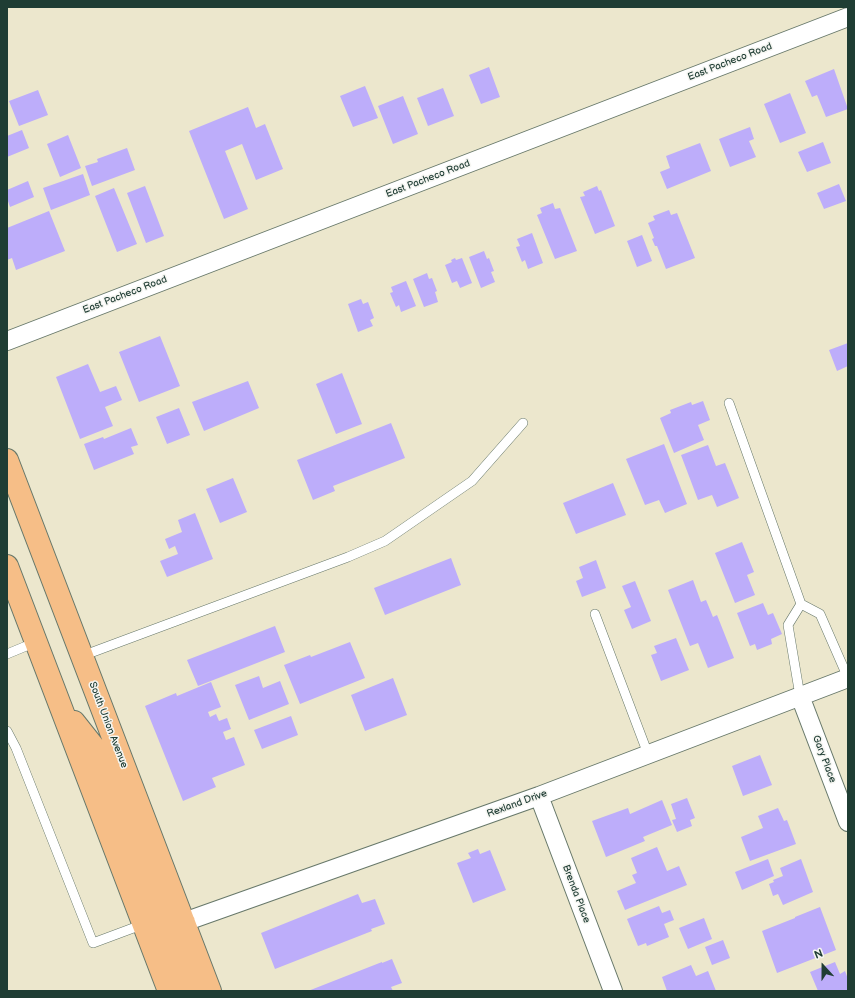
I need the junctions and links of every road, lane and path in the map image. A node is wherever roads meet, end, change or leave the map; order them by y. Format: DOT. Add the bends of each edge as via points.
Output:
graph roads {
  1 [pos="848,17"];
  2 [pos="7,340"];
  3 [pos="729,403"];
  4 [pos="523,424"];
  5 [pos="7,460"];
  6 [pos="7,566"];
  7 [pos="801,604"];
  8 [pos="595,614"];
  9 [pos="36,642"];
  10 [pos="7,654"];
  11 [pos="82,656"];
  12 [pos="848,678"];
  13 [pos="800,696"];
  14 [pos="60,704"];
  15 [pos="7,731"];
  16 [pos="648,754"];
  17 [pos="539,796"];
  18 [pos="848,822"];
  19 [pos="184,922"];
  20 [pos="144,924"];
  21 [pos="169,991"];
  22 [pos="190,991"];
  23 [pos="210,991"];
  24 [pos="613,991"];
  1 -- 2 [label="street, East Pacheco Road"];
  3 -- 7 [label="lane"];
  4 -- 11 [label="lane" via="472,481 385,541"];
  5 -- 11 [label="main road, South Union Avenue"];
  6 -- 9 [label="main road"];
  7 -- 12 [label="lane" via="820,614"];
  7 -- 13 [label="lane" via="788,625"];
  8 -- 16 [label="lane"];
  9 -- 10 [label="lane"];
  9 -- 14 [label="main road"];
  11 -- 19 [label="main road, South Union Avenue"];
  12 -- 13 [label="street, Rexland Drive"];
  13 -- 16 [label="street, Rexland Drive"];
  13 -- 18 [label="street, Gary Place"];
  14 -- 19 [label="main road" via="97,751 156,902 172,921"];
  14 -- 20 [label="main road"];
  15 -- 20 [label="lane" via="93,943"];
  16 -- 17 [label="street, Rexland Drive"];
  17 -- 19 [label="street, Rexland Drive"];
  17 -- 24 [label="street, Brenda Place"];
  19 -- 23 [label="main road, South Union Avenue"];
  20 -- 21 [label="main road"];
  20 -- 22 [label="main road" via="154,924 163,932 172,946"];
}
